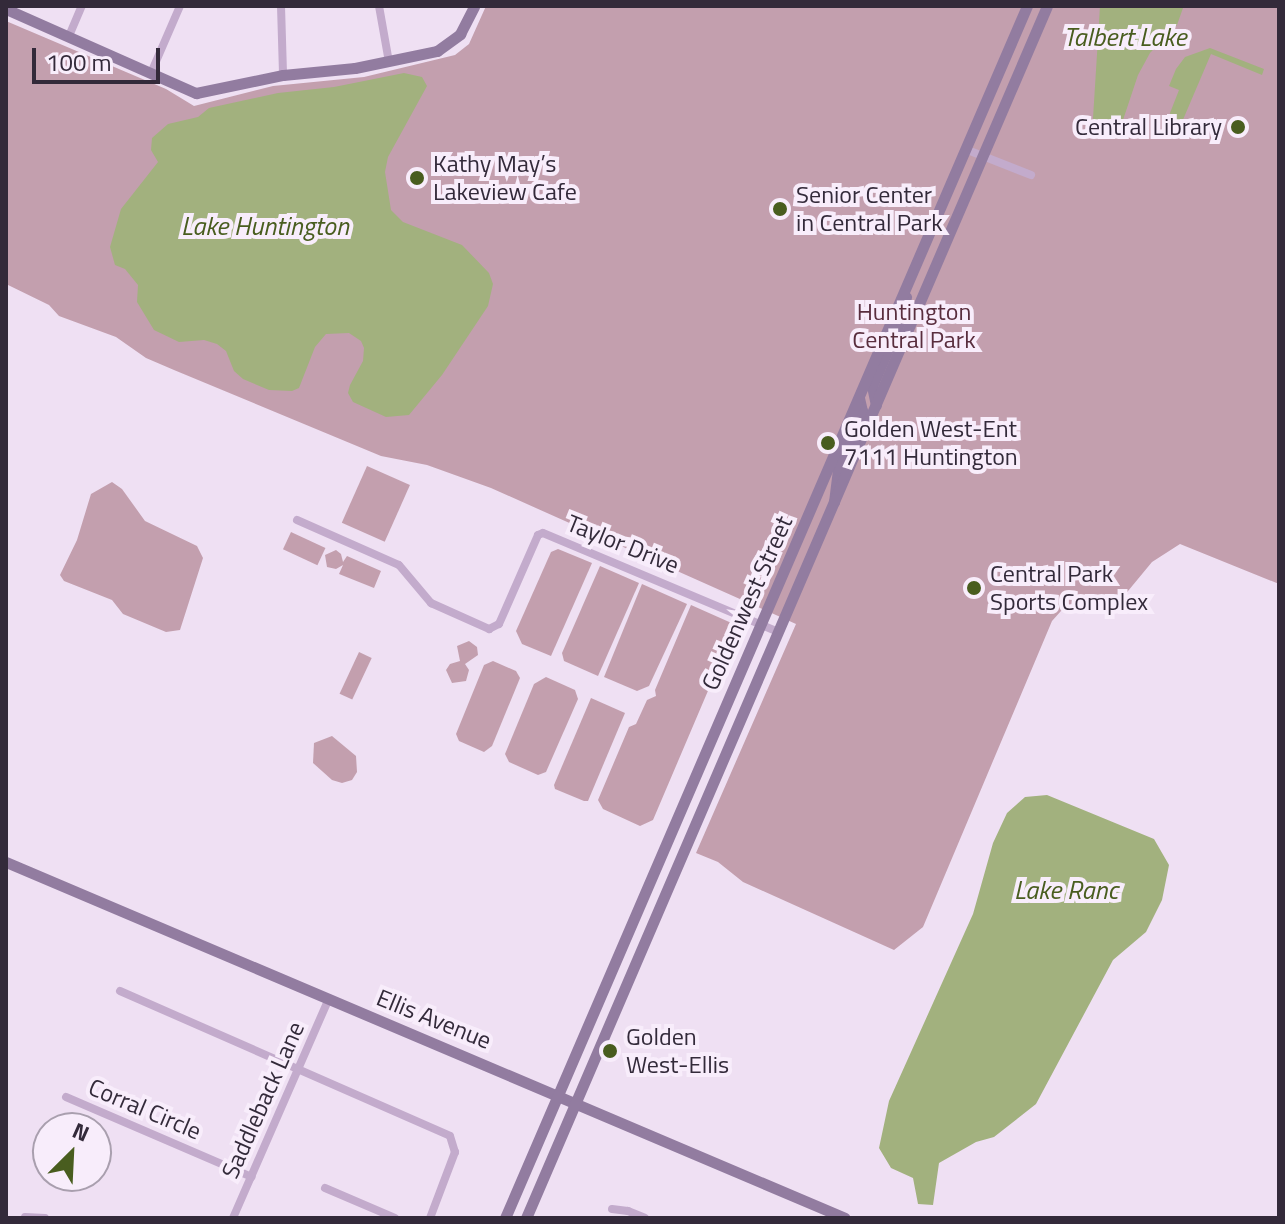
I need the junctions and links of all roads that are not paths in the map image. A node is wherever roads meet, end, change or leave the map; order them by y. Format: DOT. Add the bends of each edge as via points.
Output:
graph roads {
  1 [pos="82,6"];
  2 [pos="180,6"];
  3 [pos="281,6"];
  4 [pos="379,6"];
  5 [pos="474,6"];
  6 [pos="1027,6"];
  7 [pos="1047,6"];
  8 [pos="6,9"];
  9 [pos="69,36"];
  10 [pos="389,62"];
  11 [pos="151,73"];
  12 [pos="283,75"];
  13 [pos="965,149"];
  14 [pos="983,157"];
  15 [pos="1031,175"];
  16 [pos="906,285"];
  17 [pos="859,398"];
  18 [pos="876,405"];
  19 [pos="835,505"];
  20 [pos="297,520"];
  21 [pos="761,624"];
  22 [pos="779,632"];
  23 [pos="6,862"];
  24 [pos="120,991"];
  25 [pos="329,998"];
  26 [pos="299,1069"];
  27 [pos="558,1094"];
  28 [pos="66,1097"];
  29 [pos="575,1101"];
  30 [pos="252,1177"];
  31 [pos="325,1188"];
  32 [pos="612,1209"];
  33 [pos="25,1217"];
  34 [pos="841,1217"];
  35 [pos="45,1218"];
  36 [pos="233,1218"];
  37 [pos="395,1218"];
  38 [pos="430,1218"];
  39 [pos="505,1218"];
  40 [pos="526,1218"];
  41 [pos="645,1218"];
  1 -- 9 [label="street"];
  2 -- 11 [label="street"];
  3 -- 12 [label="street"];
  4 -- 10 [label="street"];
  5 -- 10 [label="main road" via="454,42"];
  6 -- 13 [label="main road, Goldenwest Street"];
  7 -- 14 [label="main road, Goldenwest Street"];
  8 -- 9 [label="main road"];
  9 -- 11 [label="main road"];
  10 -- 12 [label="main road"];
  11 -- 12 [label="main road" via="196,93"];
  13 -- 14 [label="street"];
  13 -- 16 [label="main road, Goldenwest Street"];
  14 -- 15 [label="street"];
  14 -- 18 [label="main road, Goldenwest Street"];
  16 -- 17 [label="main road, Goldenwest Street"];
  16 -- 18 [label="main road" via="903,313 872,386"];
  17 -- 19 [label="main road" via="862,411 838,470"];
  17 -- 21 [label="main road, Goldenwest Street"];
  18 -- 19 [label="main road, Goldenwest Street"];
  19 -- 22 [label="main road, Goldenwest Street"];
  20 -- 21 [label="street, Taylor Drive" via="399,565 431,603 489,629 499,624 543,533"];
  21 -- 22 [label="street, Taylor Drive"];
  21 -- 27 [label="main road, Goldenwest Street"];
  22 -- 29 [label="main road, Goldenwest Street"];
  23 -- 25 [label="main road, Ellis Avenue"];
  24 -- 26 [label="street"];
  25 -- 26 [label="street, Saddleback Lane"];
  25 -- 27 [label="main road, Ellis Avenue"];
  26 -- 30 [label="street, Saddleback Lane"];
  26 -- 38 [label="street" via="450,1136 455,1152"];
  27 -- 29 [label="main road, Ellis Avenue"];
  27 -- 39 [label="main road, Goldenwest Street"];
  28 -- 30 [label="street, Corral Circle"];
  29 -- 34 [label="main road, Ellis Avenue"];
  29 -- 40 [label="main road, Goldenwest Street"];
  30 -- 36 [label="street, Saddleback Lane"];
  31 -- 37 [label="street"];
  32 -- 41 [label="street"];
  33 -- 35 [label="street"];
}
